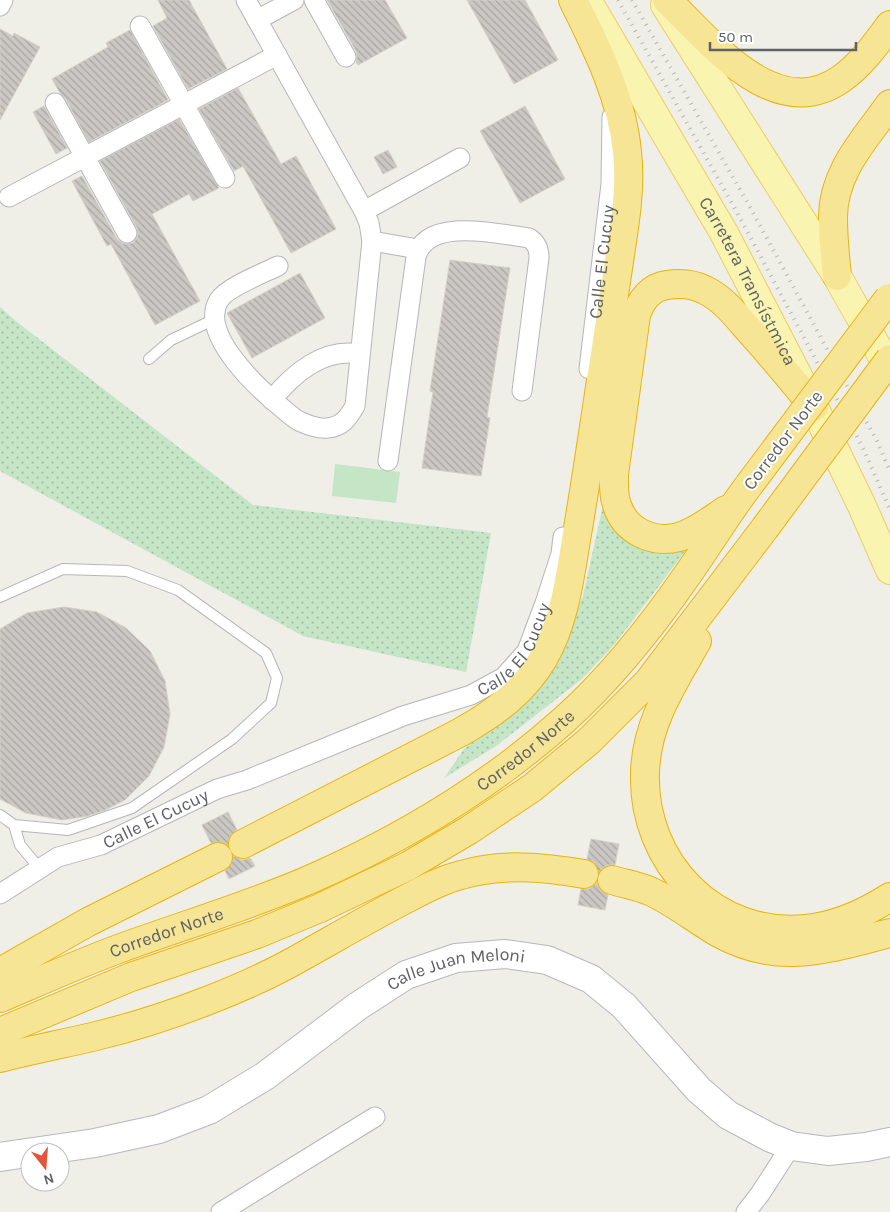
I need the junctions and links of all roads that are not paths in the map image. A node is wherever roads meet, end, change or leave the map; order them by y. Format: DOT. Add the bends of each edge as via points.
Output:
graph roads {
  1 [pos="3,0"];
  2 [pos="246,0"];
  3 [pos="294,0"];
  4 [pos="314,0"];
  5 [pos="573,0"];
  6 [pos="587,0"];
  7 [pos="661,0"];
  8 [pos="667,0"];
  9 [pos="0,6"];
  10 [pos="257,20"];
  11 [pos="890,25"];
  12 [pos="140,26"];
  13 [pos="277,55"];
  14 [pos="346,57"];
  15 [pos="613,89"];
  16 [pos="56,102"];
  17 [pos="183,104"];
  18 [pos="890,104"];
  19 [pos="85,156"];
  20 [pos="460,158"];
  21 [pos="224,178"];
  22 [pos="9,197"];
  23 [pos="364,211"];
  24 [pos="127,233"];
  25 [pos="372,241"];
  26 [pos="418,249"];
  27 [pos="278,266"];
  28 [pos="837,276"];
  29 [pos="890,297"];
  30 [pos="215,319"];
  31 [pos="359,354"];
  32 [pos="149,359"];
  33 [pos="890,360"];
  34 [pos="890,370"];
  35 [pos="522,391"];
  36 [pos="272,400"];
  37 [pos="814,407"];
  38 [pos="388,461"];
  39 [pos="741,495"];
  40 [pos="757,537"];
  41 [pos="890,570"];
  42 [pos="0,597"];
  43 [pos="0,815"];
  44 [pos="14,825"];
  45 [pos="243,844"];
  46 [pos="218,856"];
  47 [pos="40,869"];
  48 [pos="584,874"];
  49 [pos="612,880"];
  50 [pos="0,894"];
  51 [pos="890,897"];
  52 [pos="890,933"];
  53 [pos="0,972"];
  54 [pos="0,998"];
  55 [pos="0,1032"];
  56 [pos="0,1058"];
  57 [pos="375,1117"];
  58 [pos="890,1142"];
  59 [pos="791,1146"];
  60 [pos="0,1157"];
  61 [pos="221,1212"];
  62 [pos="746,1212"];
  1 -- 9 [label="street"];
  2 -- 10 [label="street"];
  3 -- 10 [label="street"];
  4 -- 14 [label="street"];
  5 -- 15 [label="highway"];
  6 -- 37 [label="main road, Carretera Transístmica" via="724,233"];
  7 -- 28 [label="main road"];
  8 -- 11 [label="highway" via="738,68 765,85 791,92 818,90 842,79 874,47"];
  10 -- 13 [label="street"];
  12 -- 17 [label="street"];
  13 -- 17 [label="street"];
  13 -- 23 [label="street"];
  15 -- 45 [label="highway" via="627,151 626,216 570,576 550,645 531,676 494,711 460,732"];
  15 -- 47 [label="street, Calle El Cucuy" via="611,184 591,361 561,554 527,651 504,678 471,695 403,716 217,789 101,845 58,857"];
  16 -- 19 [label="street"];
  17 -- 19 [label="street"];
  17 -- 21 [label="street"];
  18 -- 28 [label="highway" via="855,152 837,188 833,218"];
  19 -- 22 [label="street"];
  19 -- 24 [label="street"];
  20 -- 23 [label="street"];
  23 -- 25 [label="street"];
  25 -- 26 [label="street"];
  25 -- 31 [label="street"];
  26 -- 35 [label="street" via="435,236 463,230 534,241 539,258"];
  26 -- 38 [label="street"];
  27 -- 30 [label="street" via="225,292 216,305"];
  28 -- 34 [label="main road"];
  29 -- 39 [label="highway, Corredor Norte, bridge"];
  30 -- 32 [label="lane" via="171,340"];
  30 -- 36 [label="street" via="232,357"];
  31 -- 36 [label="street" via="338,353 310,364 291,378"];
  31 -- 36 [label="street" via="355,406 340,424 326,428 299,422"];
  33 -- 40 [label="highway, Corredor Norte, bridge"];
  37 -- 39 [label="highway" via="764,346 714,295 695,286 673,284 655,289 642,302 636,315 614,474 614,496 620,512 641,534 670,538 700,527"];
  37 -- 41 [label="main road, Carretera Transístmica"];
  39 -- 54 [label="highway, Corredor Norte" via="625,658 565,719 513,762 452,804 391,841 309,880 121,948"];
  40 -- 51 [label="highway" via="655,718 644,774 655,836 669,864 690,889 716,908 760,926 788,930 821,926 858,915"];
  40 -- 55 [label="highway, Corredor Norte" via="642,688 589,741 532,788 469,830 408,866 320,908 257,934 131,977"];
  42 -- 44 [label="lane" via="63,569 127,571 178,590 266,653 277,678 271,702 232,739 132,808 68,830"];
  43 -- 44 [label="lane"];
  44 -- 47 [label="lane" via="20,845"];
  46 -- 53 [label="highway" via="88,922"];
  47 -- 50 [label="street, Calle El Cucuy"];
  48 -- 56 [label="highway" via="519,867 460,875 428,887 292,962 204,1002 144,1023"];
  49 -- 52 [label="highway" via="664,898 735,941 769,950 818,951"];
  57 -- 61 [label="street"];
  58 -- 59 [label="main road, Calle Juan Meloni" via="828,1151"];
  59 -- 60 [label="main road, Calle Juan Meloni" via="769,1138 728,1115 699,1090 624,1006 591,979 547,960 505,954 456,958 406,976 358,1006 265,1076 209,1110 159,1129 94,1143"];
  59 -- 62 [label="street"];
}
